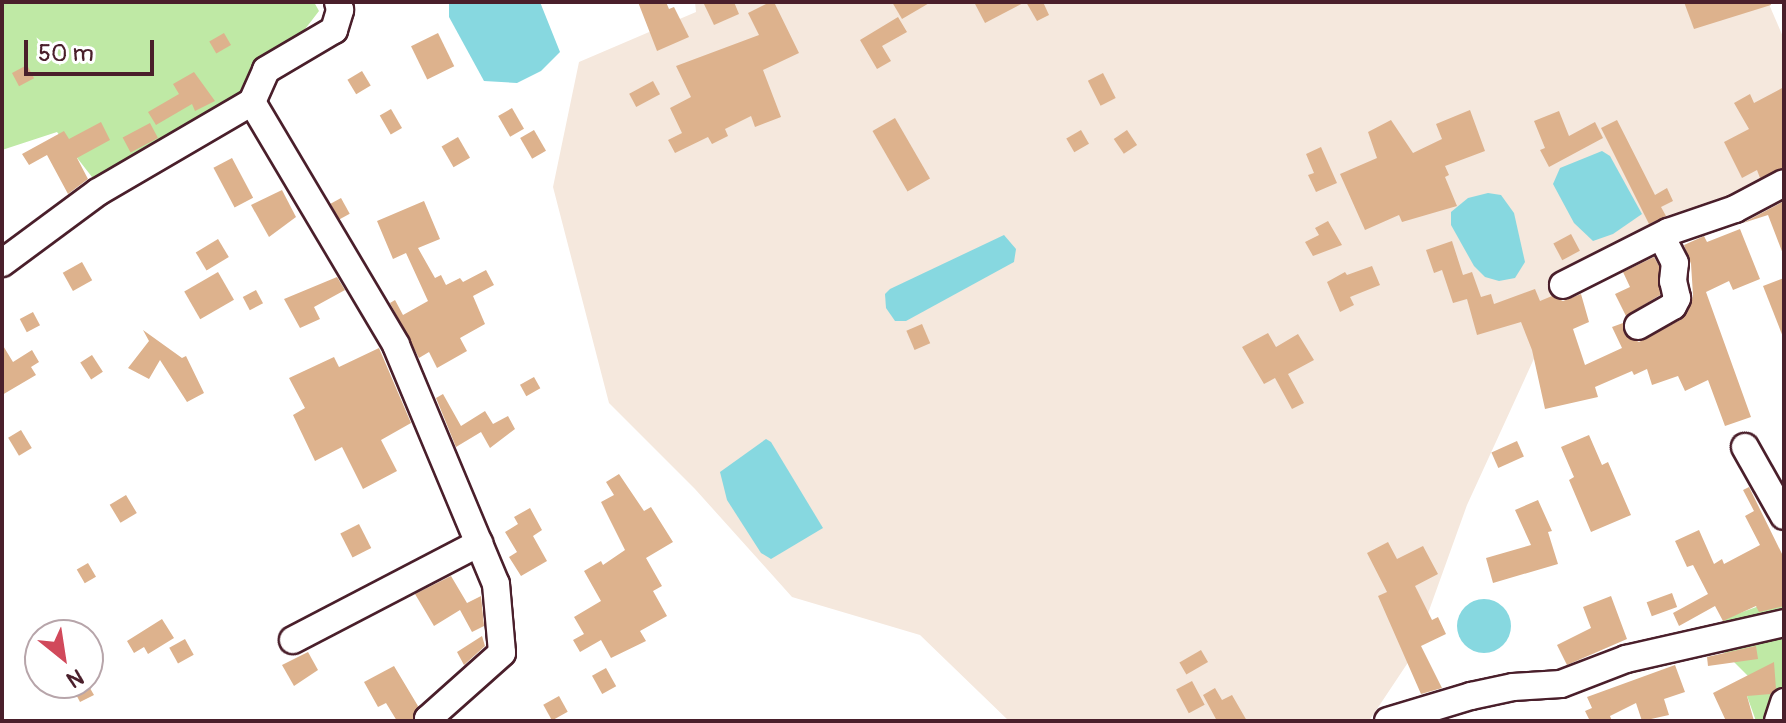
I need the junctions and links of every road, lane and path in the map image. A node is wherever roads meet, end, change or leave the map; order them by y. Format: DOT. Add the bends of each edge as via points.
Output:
graph roads {
  1 [pos="338,2"];
  2 [pos="252,102"];
  3 [pos="1784,183"];
  4 [pos="1667,247"];
  5 [pos="2,263"];
  6 [pos="1563,285"];
  7 [pos="1638,326"];
  8 [pos="1745,447"];
  9 [pos="1784,516"];
  10 [pos="479,543"];
  11 [pos="1784,623"];
  12 [pos="293,640"];
  13 [pos="1784,702"];
  14 [pos="1459,711"];
  15 [pos="430,721"];
  16 [pos="1388,721"];
  17 [pos="1778,721"];
  1 -- 2 [label="street" via="334,30 266,70"];
  2 -- 5 [label="street" via="98,192"];
  2 -- 10 [label="street" via="396,345"];
  3 -- 6 [label="street" via="1735,209 1668,232"];
  4 -- 7 [label="street" via="1675,263 1677,298 1673,306"];
  8 -- 9 [label="street"];
  10 -- 12 [label="street"];
  10 -- 15 [label="street" via="496,584 502,653"];
  11 -- 14 [label="street" via="1626,659 1561,684 1513,687"];
  13 -- 17 [label="street"];
  14 -- 16 [label="street"];
}
